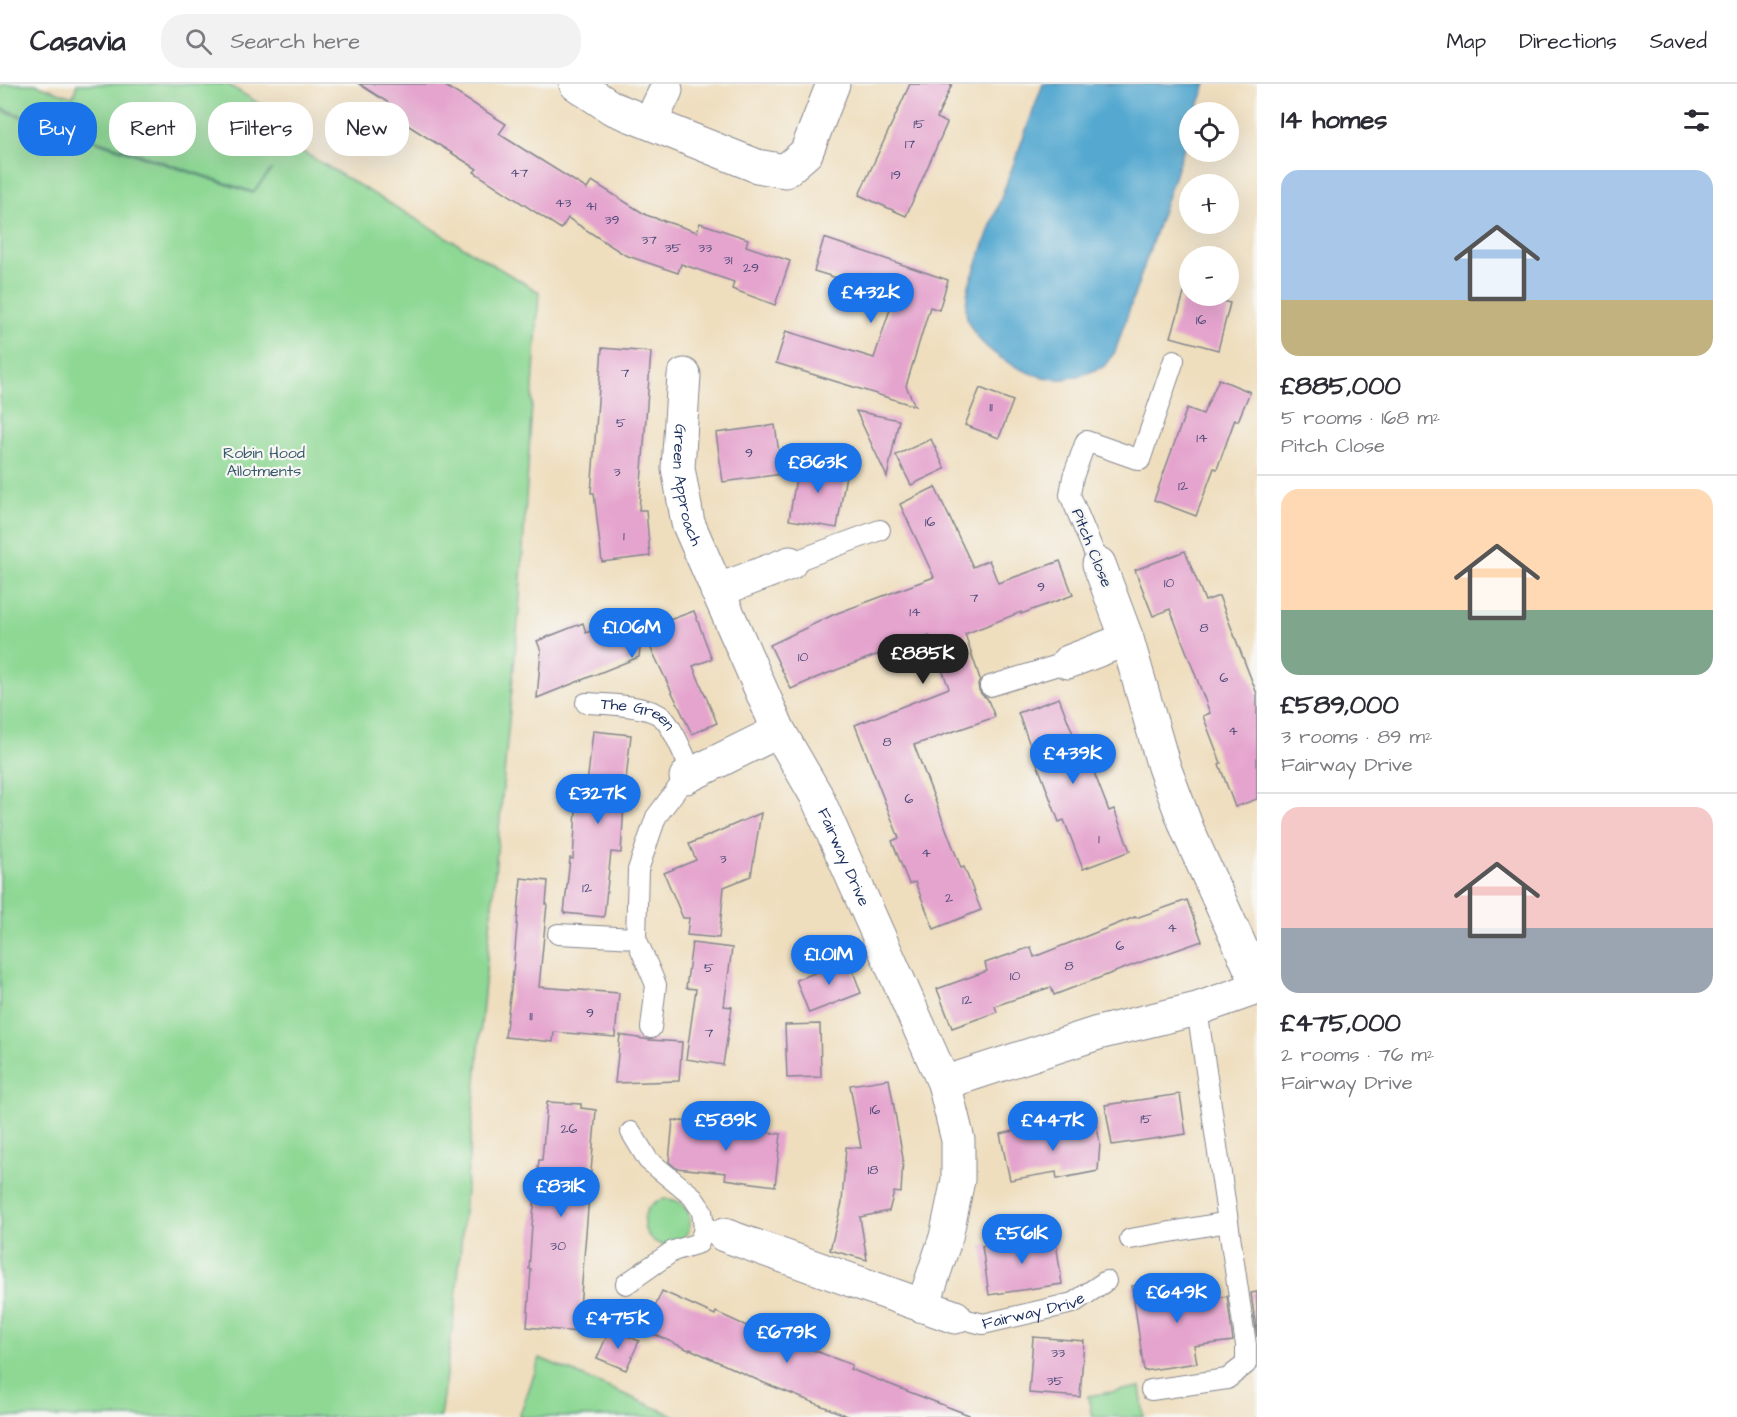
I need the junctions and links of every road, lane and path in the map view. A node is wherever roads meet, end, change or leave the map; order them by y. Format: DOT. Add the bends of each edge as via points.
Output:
graph roads {
  1 [pos="576,84"];
  2 [pos="833,84"];
  3 [pos="666,90"];
  4 [pos="650,123"];
  5 [pos="1174,360"];
  6 [pos="684,375"];
  7 [pos="880,530"];
  8 [pos="790,563"];
  9 [pos="1099,564"];
  10 [pos="717,591"];
  11 [pos="1127,639"];
  12 [pos="1068,662"];
  13 [pos="990,686"];
  14 [pos="586,703"];
  15 [pos="779,731"];
  16 [pos="689,776"];
  17 [pos="558,934"];
  18 [pos="636,938"];
  19 [pos="1257,983"];
  20 [pos="1257,988"];
  21 [pos="1197,1009"];
  22 [pos="651,1028"];
  23 [pos="944,1083"];
  24 [pos="631,1132"];
  25 [pos="1228,1222"];
  26 [pos="714,1232"];
  27 [pos="1130,1239"];
  28 [pos="1106,1281"];
  29 [pos="626,1284"];
  30 [pos="923,1306"];
  31 [pos="955,1317"];
  32 [pos="1151,1390"];
  1 -- 4 [label="street" via="612,108"];
  2 -- 4 [label="street" via="806,153 785,171 757,166"];
  3 -- 4 [label="street"];
  5 -- 9 [label="lane, Pitch Close" via="1140,460 1086,441 1070,495"];
  6 -- 10 [label="street, Green Approach" via="678,468 688,523"];
  7 -- 8 [label="lane"];
  8 -- 10 [label="street"];
  9 -- 11 [label="street, Pitch Close"];
  10 -- 15 [label="street, Green Approach"];
  11 -- 12 [label="street"];
  11 -- 19 [label="street, Pitch Close" via="1184,820"];
  12 -- 13 [label="lane"];
  14 -- 16 [label="lane, The Green" via="638,707 663,717 681,748"];
  15 -- 16 [label="street"];
  15 -- 23 [label="street, Fairway Drive" via="816,795"];
  16 -- 18 [label="lane" via="656,817 638,870"];
  17 -- 18 [label="lane"];
  18 -- 22 [label="lane" via="656,985"];
  20 -- 21 [label="street"];
  21 -- 23 [label="street" via="1098,1033"];
  21 -- 25 [label="lane"];
  23 -- 30 [label="street, Fairway Drive" via="958,1140 958,1180 946,1237"];
  24 -- 26 [label="lane" via="648,1160 692,1196"];
  25 -- 27 [label="lane"];
  25 -- 32 [label="lane" via="1246,1364 1227,1379"];
  26 -- 29 [label="lane" via="699,1243 673,1251"];
  26 -- 30 [label="street, Fairway Drive"];
  28 -- 31 [label="lane, Fairway Drive" via="1073,1303 983,1324"];
  30 -- 31 [label="street, Fairway Drive"];
}
